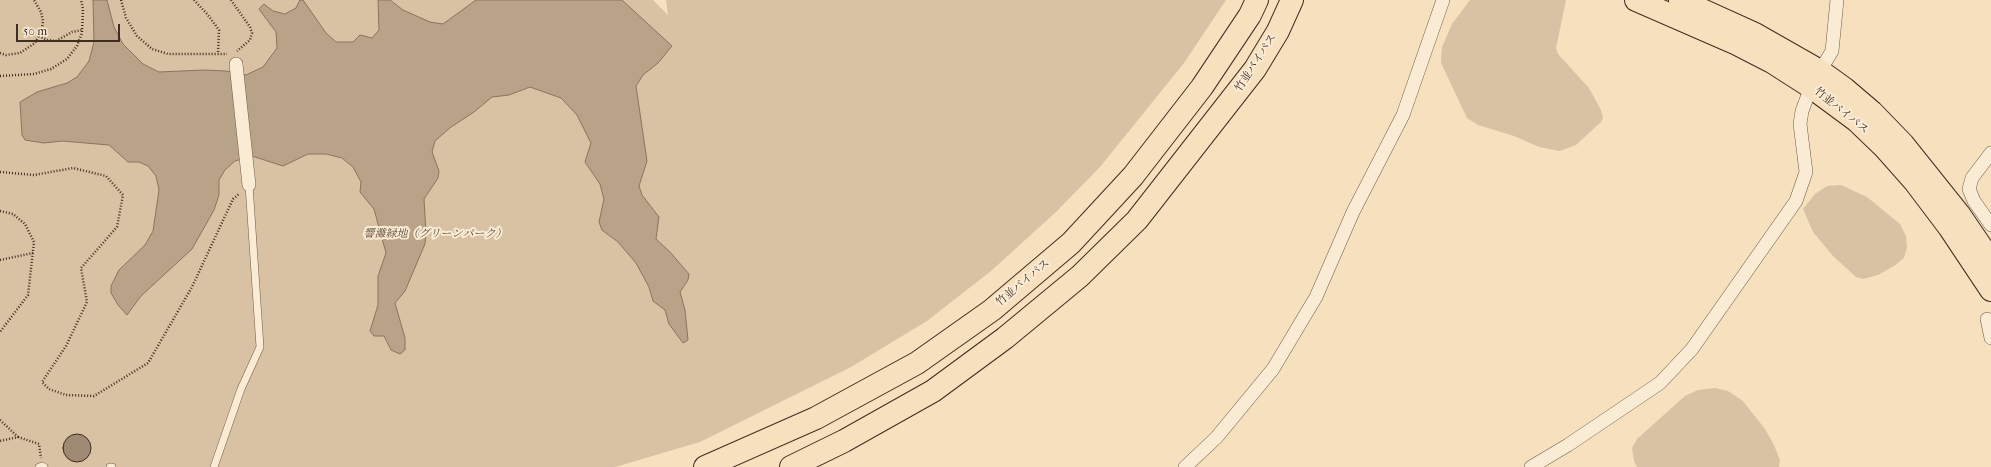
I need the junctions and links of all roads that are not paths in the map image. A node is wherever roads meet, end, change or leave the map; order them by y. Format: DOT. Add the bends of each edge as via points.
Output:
graph roads {
  1 [pos="1257,0"];
  2 [pos="1292,0"];
  3 [pos="1443,0"];
  4 [pos="1636,0"];
  5 [pos="1680,0"];
  6 [pos="1837,0"];
  7 [pos="236,64"];
  8 [pos="1816,79"];
  9 [pos="1991,154"];
  10 [pos="249,186"];
  11 [pos="1986,232"];
  12 [pos="1991,262"];
  13 [pos="1991,290"];
  14 [pos="1987,319"];
  15 [pos="1991,338"];
  16 [pos="214,467"];
  17 [pos="705,467"];
  18 [pos="791,467"];
  19 [pos="1185,467"];
  20 [pos="1531,467"];
  1 -- 17 [label="highway, 竹並バイパス" via="1250,15 1198,93 1133,176 1071,243 992,310 917,363 816,418"];
  2 -- 18 [label="highway, 竹並バイパス" via="1278,32 1255,69 1137,220 1080,276 1005,338 933,391 844,441"];
  3 -- 19 [label="street" via="1403,115 1353,212 1316,297 1273,369 1216,438"];
  4 -- 8 [label="highway, 竹並バイパス" via="1772,62"];
  5 -- 8 [label="highway, 竹並バイパス" via="1755,34"];
  6 -- 8 [label="street" via="1832,51"];
  7 -- 10 [label="street"];
  8 -- 11 [label="highway, 竹並バイパス" via="1872,112"];
  8 -- 13 [label="highway, 竹並バイパス" via="1915,182"];
  8 -- 20 [label="street" via="1802,111 1800,124 1806,172 1796,201 1692,349 1660,383"];
  9 -- 11 [label="street" via="1972,178 1969,189"];
  10 -- 16 [label="lane" via="260,347"];
  11 -- 12 [label="highway, 竹並バイパス"];
  14 -- 15 [label="street"];
}
